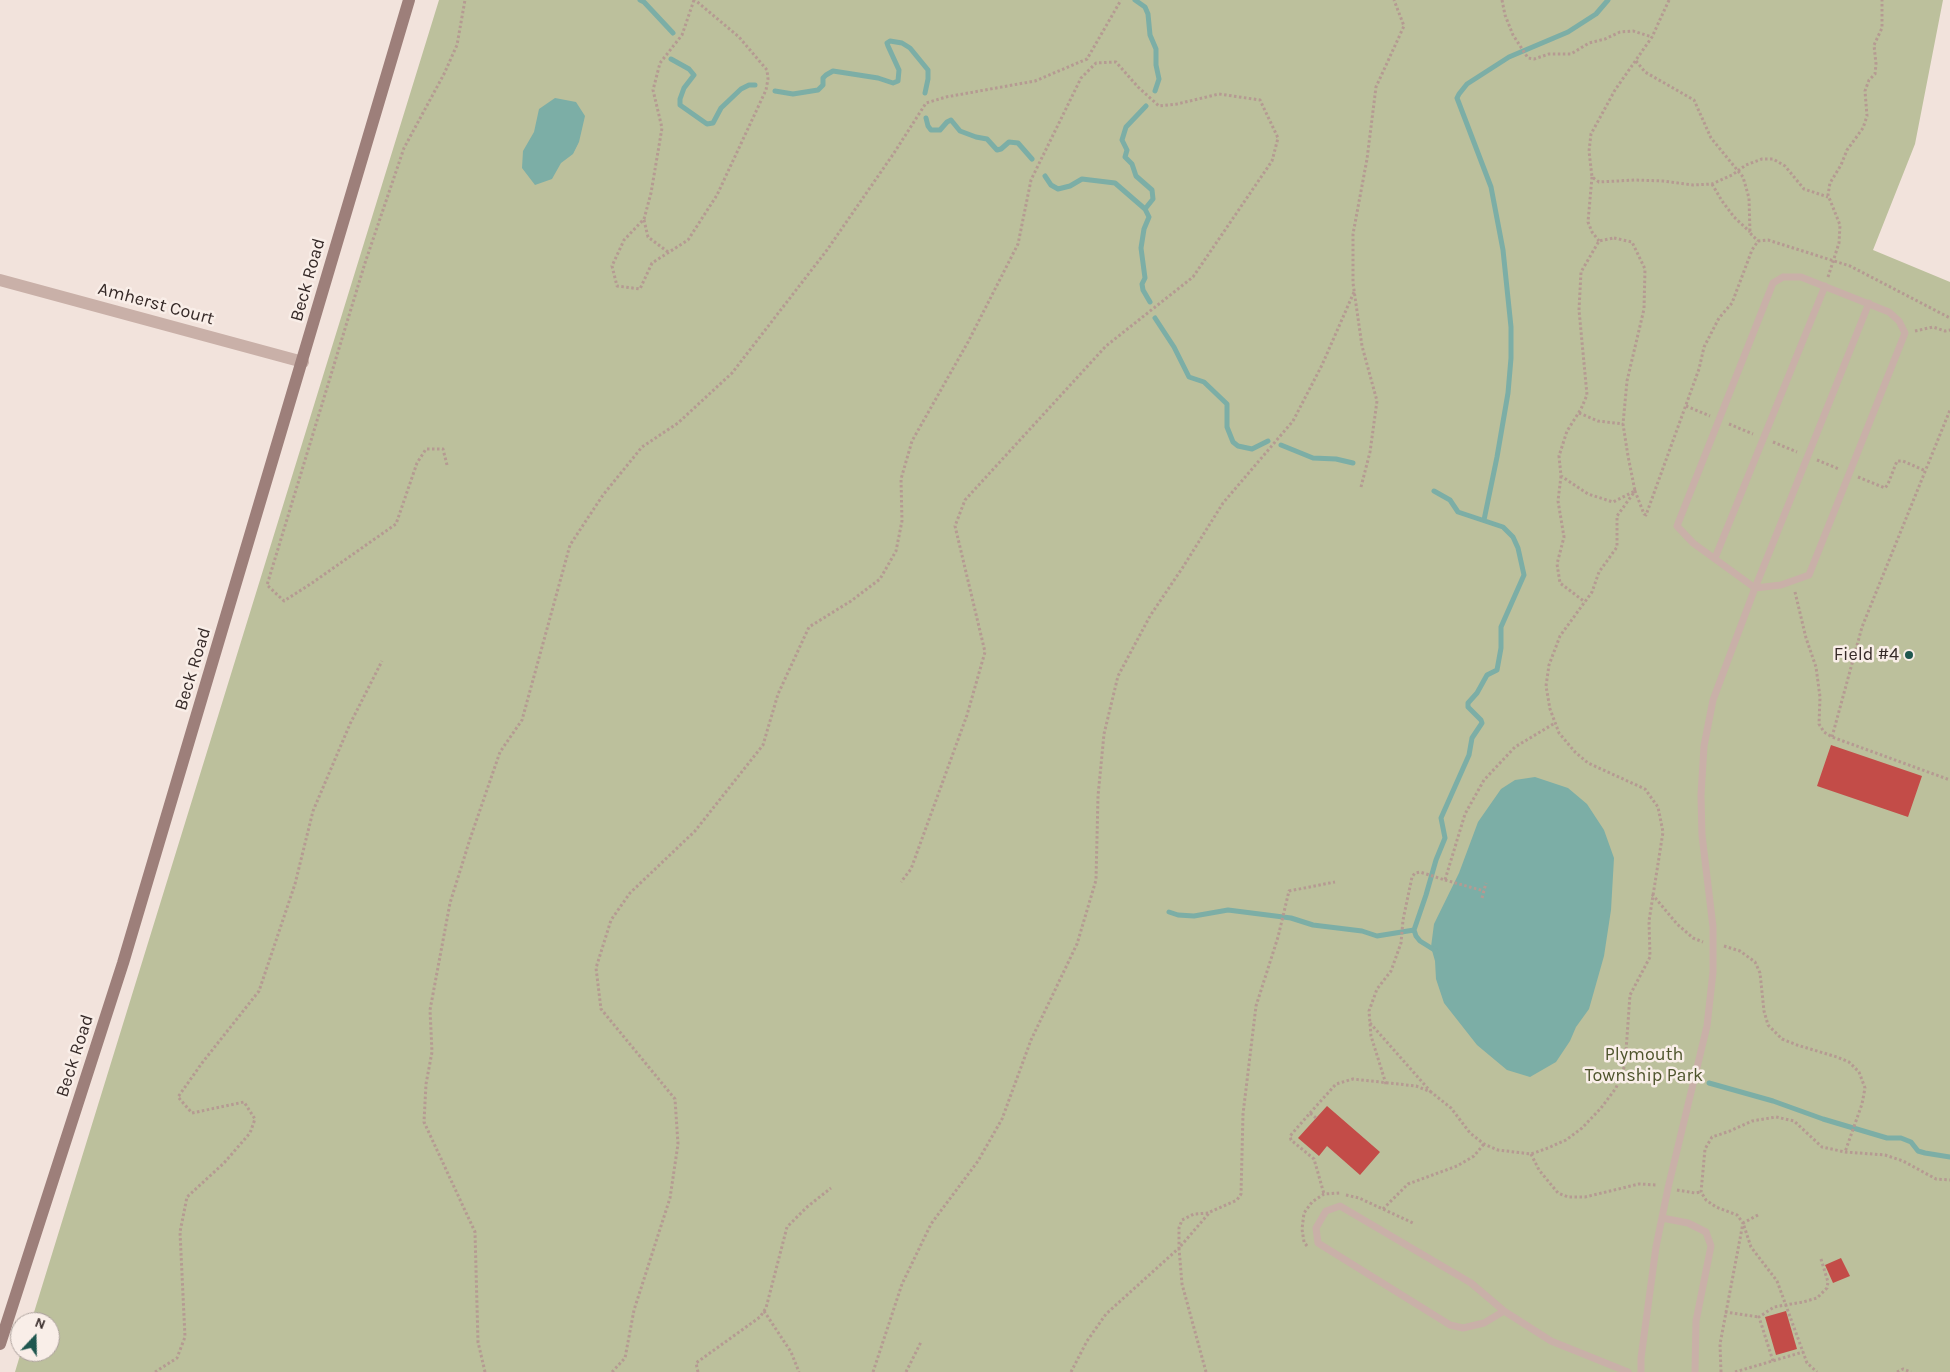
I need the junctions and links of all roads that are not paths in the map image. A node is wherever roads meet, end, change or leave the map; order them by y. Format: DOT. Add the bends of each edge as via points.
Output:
graph roads {
  1 [pos="409,0"];
  2 [pos="0,280"];
  3 [pos="1824,286"];
  4 [pos="1869,303"];
  5 [pos="302,362"];
  6 [pos="1715,558"];
  7 [pos="1755,588"];
  8 [pos="1662,1218"];
  9 [pos="1504,1311"];
  10 [pos="0,1344"];
  11 [pos="1628,1372"];
  12 [pos="1641,1372"];
  13 [pos="1694,1372"];
  1 -- 5 [label="main road, Beck Road"];
  2 -- 5 [label="street, Amherst Court"];
  3 -- 4 [label="lane"];
  3 -- 6 [label="lane"];
  3 -- 6 [label="lane" via="1801,277 1784,277 1773,284 1677,526 1693,544"];
  4 -- 7 [label="lane"];
  4 -- 7 [label="lane" via="1889,312 1905,333 1809,575 1781,585"];
  5 -- 10 [label="main road, Beck Road" via="123,963"];
  6 -- 7 [label="lane"];
  7 -- 8 [label="lane" via="1713,700 1704,746 1702,835 1713,927 1713,972 1707,1026"];
  8 -- 12 [label="lane"];
  8 -- 13 [label="lane" via="1688,1223 1706,1232 1711,1246 1696,1321"];
  9 -- 9 [label="lane" via="1471,1283 1340,1206 1326,1211 1316,1228 1318,1243 1450,1325 1463,1328 1484,1324"];
  9 -- 11 [label="lane" via="1551,1341"];
}
